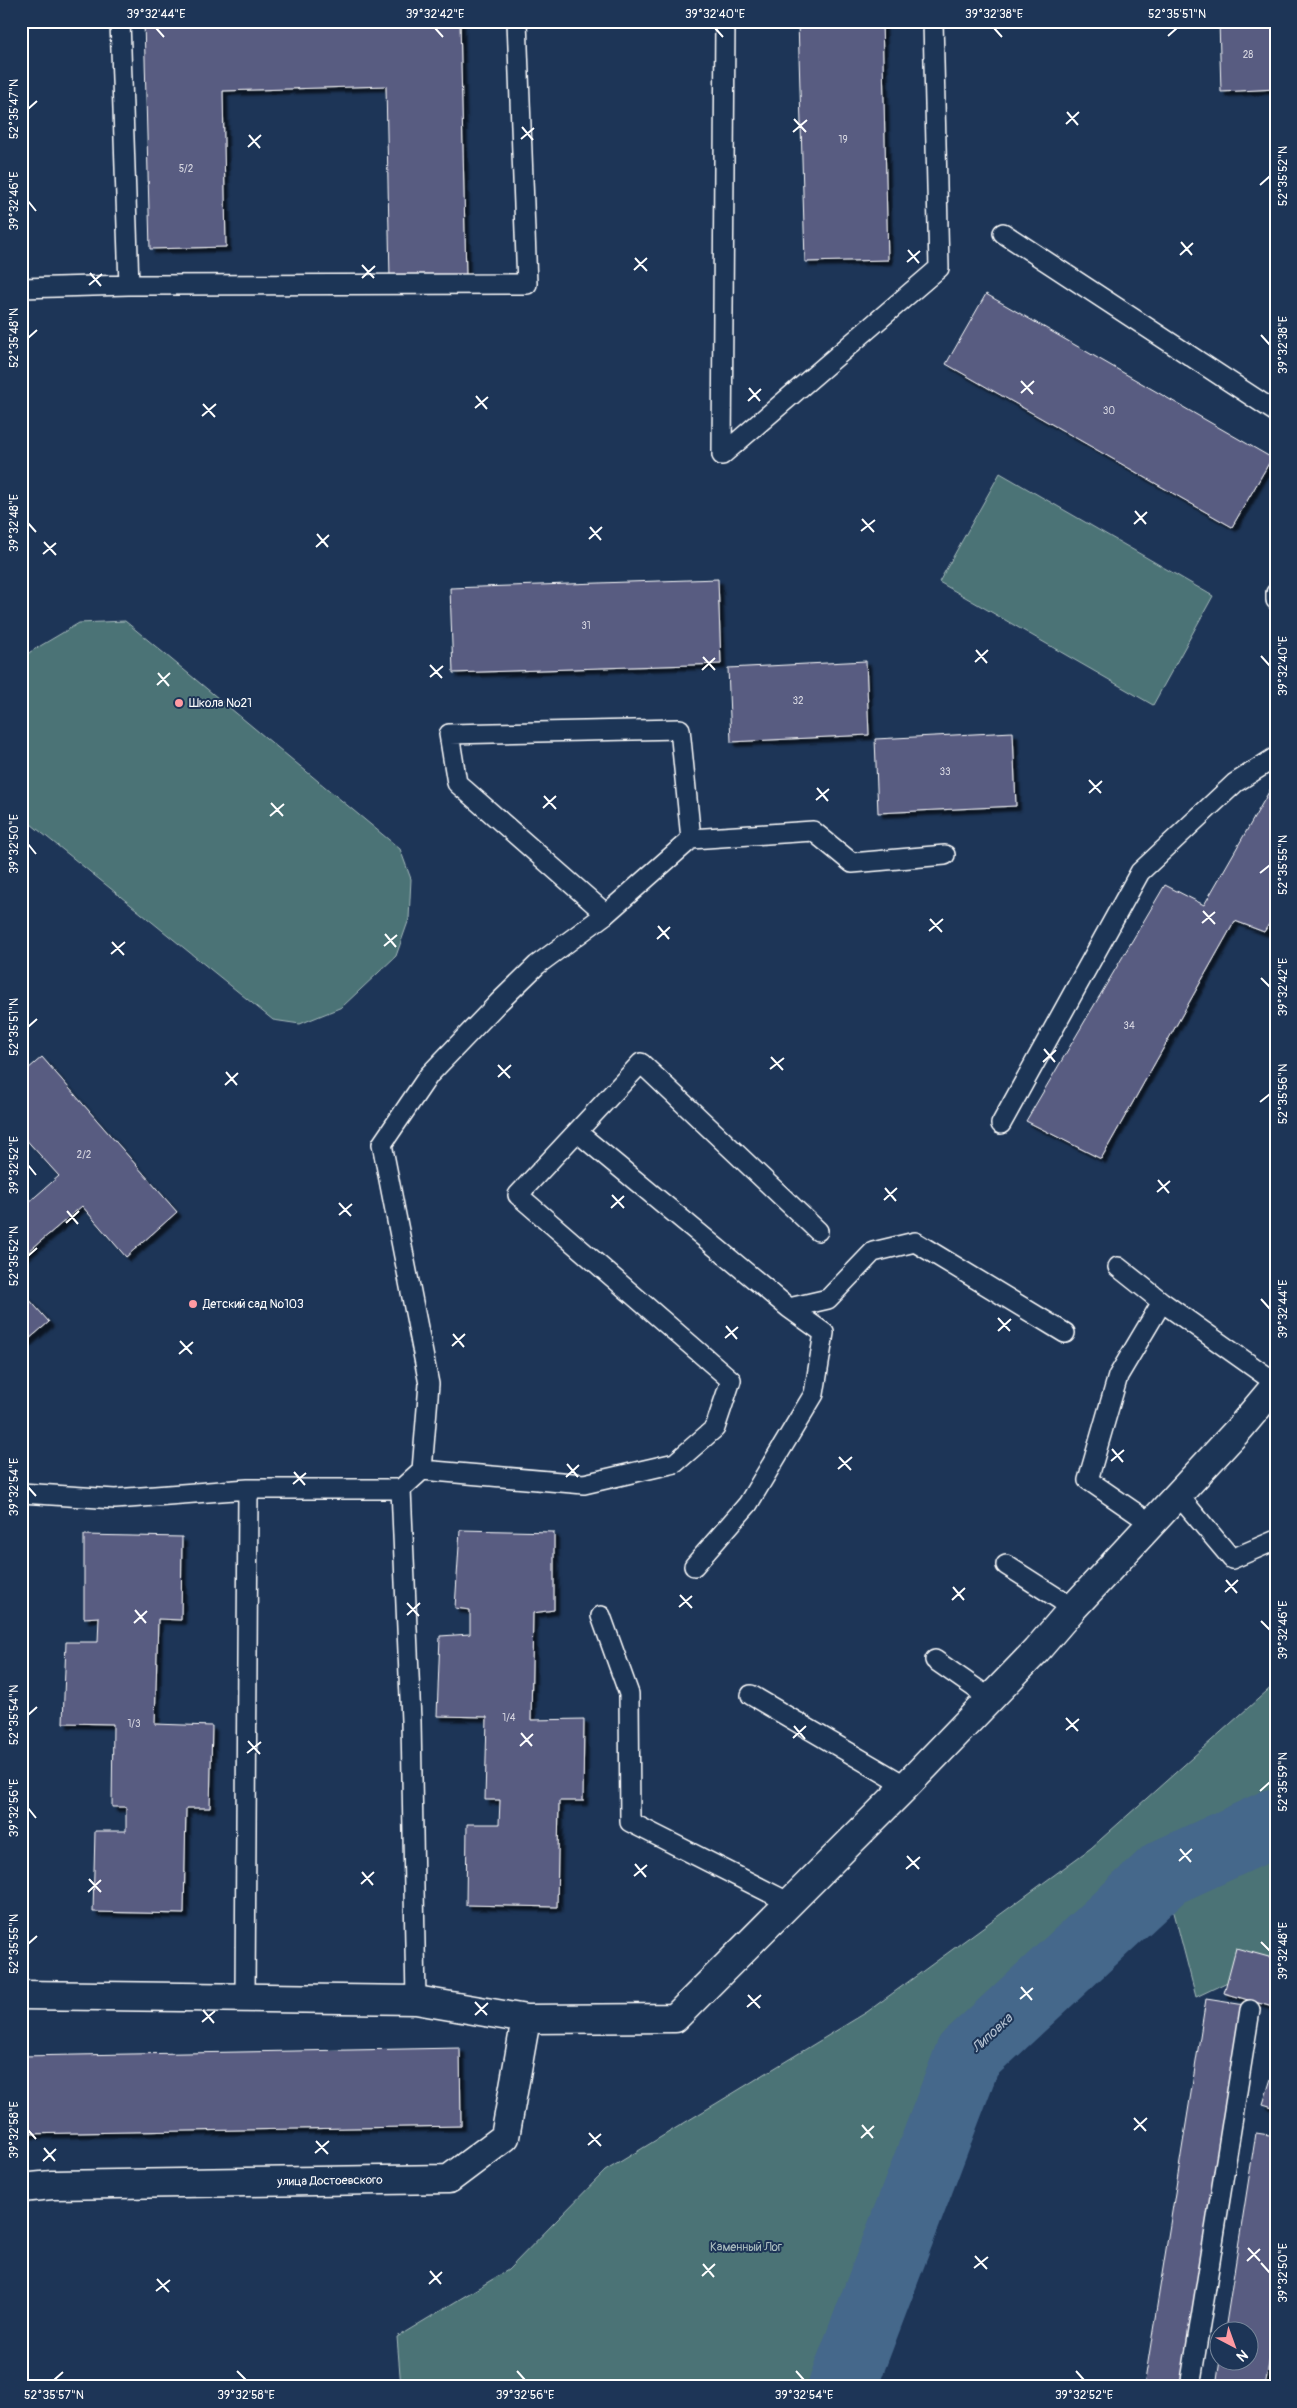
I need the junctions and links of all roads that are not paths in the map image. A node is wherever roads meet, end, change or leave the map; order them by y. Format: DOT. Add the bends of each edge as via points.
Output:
graph roads {
  1 [pos="120,21"];
  2 [pos="518,21"];
  3 [pos="725,21"];
  4 [pos="932,21"];
  5 [pos="1003,233"];
  6 [pos="129,285"];
  7 [pos="21,288"];
  8 [pos="1276,412"];
  9 [pos="1276,593"];
  10 [pos="1276,600"];
  11 [pos="1276,757"];
  12 [pos="691,839"];
  13 [pos="945,855"];
  14 [pos="606,914"];
  15 [pos="1001,1124"];
  16 [pos="577,1132"];
  17 [pos="818,1230"];
  18 [pos="1118,1267"];
  19 [pos="1162,1302"];
  20 [pos="789,1308"];
  21 [pos="1065,1333"];
  22 [pos="1276,1384"];
  23 [pos="422,1470"];
  24 [pos="248,1489"];
  25 [pos="401,1489"];
  26 [pos="21,1493"];
  27 [pos="1179,1496"];
  28 [pos="1152,1524"];
  29 [pos="1276,1540"];
  30 [pos="1006,1565"];
  31 [pos="694,1566"];
  32 [pos="1073,1608"];
  33 [pos="601,1616"];
  34 [pos="935,1660"];
  35 [pos="751,1695"];
  36 [pos="991,1699"];
  37 [pos="906,1786"];
  38 [pos="790,1903"];
  39 [pos="21,1995"];
  40 [pos="245,1998"];
  41 [pos="416,2000"];
  42 [pos="1250,2010"];
  43 [pos="526,2019"];
  44 [pos="21,2188"];
  45 [pos="1190,2387"];
  1 -- 6 [label="lane"];
  2 -- 6 [label="lane" via="528,284"];
  3 -- 4 [label="lane" via="722,455 939,268"];
  5 -- 8 [label="lane"];
  6 -- 7 [label="lane"];
  9 -- 10 [label="lane"];
  11 -- 15 [label="lane" via="1236,783 1140,872"];
  12 -- 13 [label="lane" via="813,831 852,863"];
  12 -- 14 [label="lane"];
  12 -- 14 [label="lane" via="680,729 449,734 457,783"];
  14 -- 23 [label="lane" via="537,965 498,1003 429,1075 382,1144 429,1384"];
  16 -- 17 [label="lane" via="641,1064"];
  16 -- 20 [label="lane"];
  16 -- 23 [label="lane" via="518,1195 731,1380 715,1428 674,1463 584,1484"];
  18 -- 19 [label="lane"];
  19 -- 22 [label="lane"];
  19 -- 28 [label="lane" via="1118,1376 1088,1480"];
  20 -- 21 [label="lane" via="828,1299 873,1252 915,1242"];
  20 -- 31 [label="lane" via="824,1332 814,1394 748,1504"];
  22 -- 27 [label="street"];
  23 -- 25 [label="lane"];
  24 -- 25 [label="lane"];
  24 -- 26 [label="lane" via="115,1499"];
  24 -- 40 [label="lane"];
  25 -- 41 [label="lane" via="411,1721"];
  27 -- 28 [label="street"];
  27 -- 29 [label="lane" via="1232,1559"];
  28 -- 32 [label="street"];
  30 -- 32 [label="lane"];
  32 -- 36 [label="street"];
  33 -- 38 [label="lane" via="629,1694 630,1822"];
  34 -- 36 [label="lane"];
  35 -- 37 [label="lane"];
  36 -- 37 [label="street"];
  37 -- 38 [label="street"];
  38 -- 43 [label="street" via="675,2018"];
  39 -- 40 [label="street"];
  40 -- 41 [label="street"];
  41 -- 43 [label="street"];
  42 -- 45 [label="lane"];
  43 -- 44 [label="street, улица Достоевского" via="505,2137 449,2179"];
}
